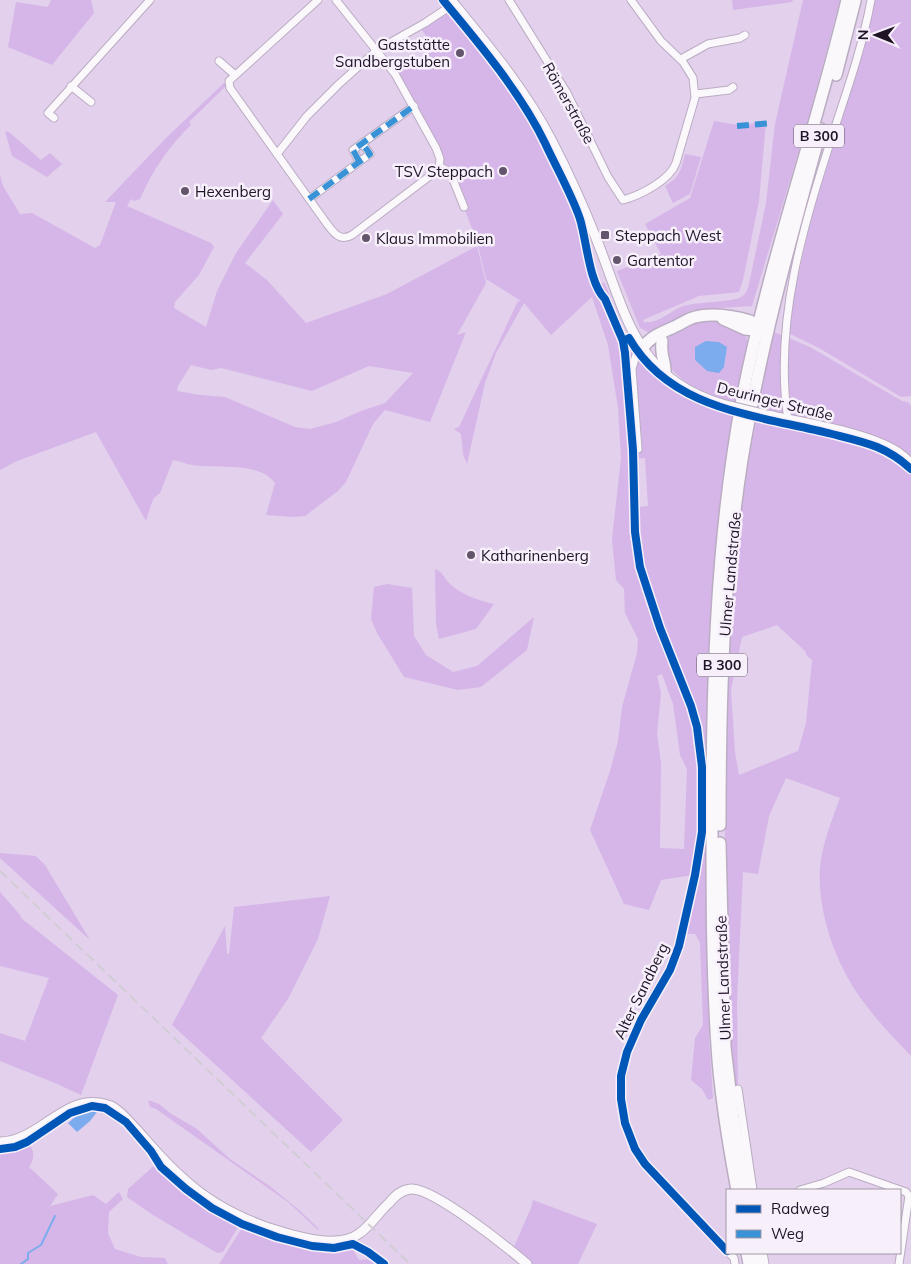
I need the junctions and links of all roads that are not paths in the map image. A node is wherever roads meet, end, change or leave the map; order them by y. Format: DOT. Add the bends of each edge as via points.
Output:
graph roads {
  1 [pos="150,0"];
  2 [pos="318,0"];
  3 [pos="336,0"];
  4 [pos="451,0"];
  5 [pos="509,0"];
  6 [pos="631,0"];
  7 [pos="847,0"];
  8 [pos="855,0"];
  9 [pos="871,0"];
  10 [pos="745,35"];
  11 [pos="377,50"];
  12 [pos="681,59"];
  13 [pos="219,61"];
  14 [pos="235,75"];
  15 [pos="72,86"];
  16 [pos="733,87"];
  17 [pos="696,94"];
  18 [pos="91,102"];
  19 [pos="414,106"];
  20 [pos="54,118"];
  21 [pos="362,143"];
  22 [pos="277,154"];
  23 [pos="359,161"];
  24 [pos="440,167"];
  25 [pos="309,199"];
  26 [pos="464,207"];
  27 [pos="768,286"];
  28 [pos="717,316"];
  29 [pos="742,318"];
  30 [pos="675,326"];
  31 [pos="758,328"];
  32 [pos="769,331"];
  33 [pos="662,341"];
  34 [pos="640,351"];
  35 [pos="666,374"];
  36 [pos="788,420"];
  37 [pos="633,450"];
  38 [pos="911,463"];
  39 [pos="686,915"];
  40 [pos="738,1089"];
  41 [pos="0,1142"];
  42 [pos="736,1189"];
  43 [pos="745,1189"];
  44 [pos="753,1189"];
  45 [pos="806,1189"];
  46 [pos="897,1189"];
  47 [pos="901,1190"];
  48 [pos="346,1240"];
  49 [pos="726,1250"];
  50 [pos="384,1264"];
  51 [pos="527,1264"];
  52 [pos="900,1264"];
  1 -- 15 [label="street"];
  2 -- 14 [label="street"];
  3 -- 11 [label="street"];
  4 -- 11 [label="street" via="448,7 425,23"];
  4 -- 34 [label="street, Deuringer Straße" via="512,76 538,116 580,201"];
  5 -- 17 [label="street, Römerstraße" via="567,93 623,200 662,181 672,172"];
  6 -- 12 [label="street" via="661,41"];
  7 -- 27 [label="main road, Ulmer Landstraße / B 300"];
  8 -- 32 [label="main road, Ulmer Landstraße / B 300"];
  9 -- 36 [label="street" via="850,85 817,187 794,277 785,333 784,390"];
  10 -- 12 [label="street" via="708,44"];
  11 -- 19 [label="street"];
  11 -- 22 [label="street" via="307,116"];
  12 -- 17 [label="street" via="692,75"];
  13 -- 14 [label="street"];
  14 -- 22 [label="street" via="230,88"];
  15 -- 18 [label="street"];
  15 -- 20 [label="street" via="48,113"];
  16 -- 17 [label="street"];
  19 -- 21 [label="street"];
  19 -- 24 [label="street" via="440,158"];
  21 -- 23 [label="street" via="353,150"];
  21 -- 23 [label="street" via="370,154"];
  22 -- 25 [label="street"];
  23 -- 25 [label="street"];
  24 -- 25 [label="street" via="347,238 335,234"];
  24 -- 26 [label="street" via="450,172"];
  27 -- 29 [label="main road" via="758,306"];
  27 -- 31 [label="main road, Ulmer Landstraße / B 300"];
  28 -- 29 [label="main road"];
  28 -- 30 [label="main road" via="696,316"];
  28 -- 31 [label="main road" via="745,328"];
  29 -- 31 [label="main road"];
  30 -- 33 [label="main road"];
  30 -- 34 [label="main road" via="647,342"];
  31 -- 32 [label="main road"];
  31 -- 42 [label="main road, Ulmer Landstraße / B 300" via="742,400 726,511 712,703 716,1020 724,1117"];
  32 -- 43 [label="main road, Ulmer Landstraße / B 300" via="753,402 735,513 724,619 720,703 724,1019 730,1097"];
  33 -- 34 [label="main road"];
  33 -- 35 [label="main road" via="661,354"];
  34 -- 35 [label="street, Deuringer Straße"];
  34 -- 37 [label="street" via="632,368 638,449"];
  35 -- 36 [label="street, Deuringer Straße, bridge" via="692,392 722,404"];
  36 -- 38 [label="street, Deuringer Straße" via="878,442"];
  39 -- 49 [label="street, Alter Sandberg" via="675,958 627,1052 621,1076 621,1099 625,1123 645,1164"];
  40 -- 44 [label="street"];
  41 -- 48 [label="street" via="23,1137 82,1103 104,1104 122,1114 168,1165 207,1198 266,1227 318,1240"];
  45 -- 46 [label="street" via="849,1172"];
  47 -- 52 [label="street" via="909,1196"];
  48 -- 50 [label="street"];
  48 -- 51 [label="street" via="361,1232 398,1194 418,1189 458,1212"];
}
